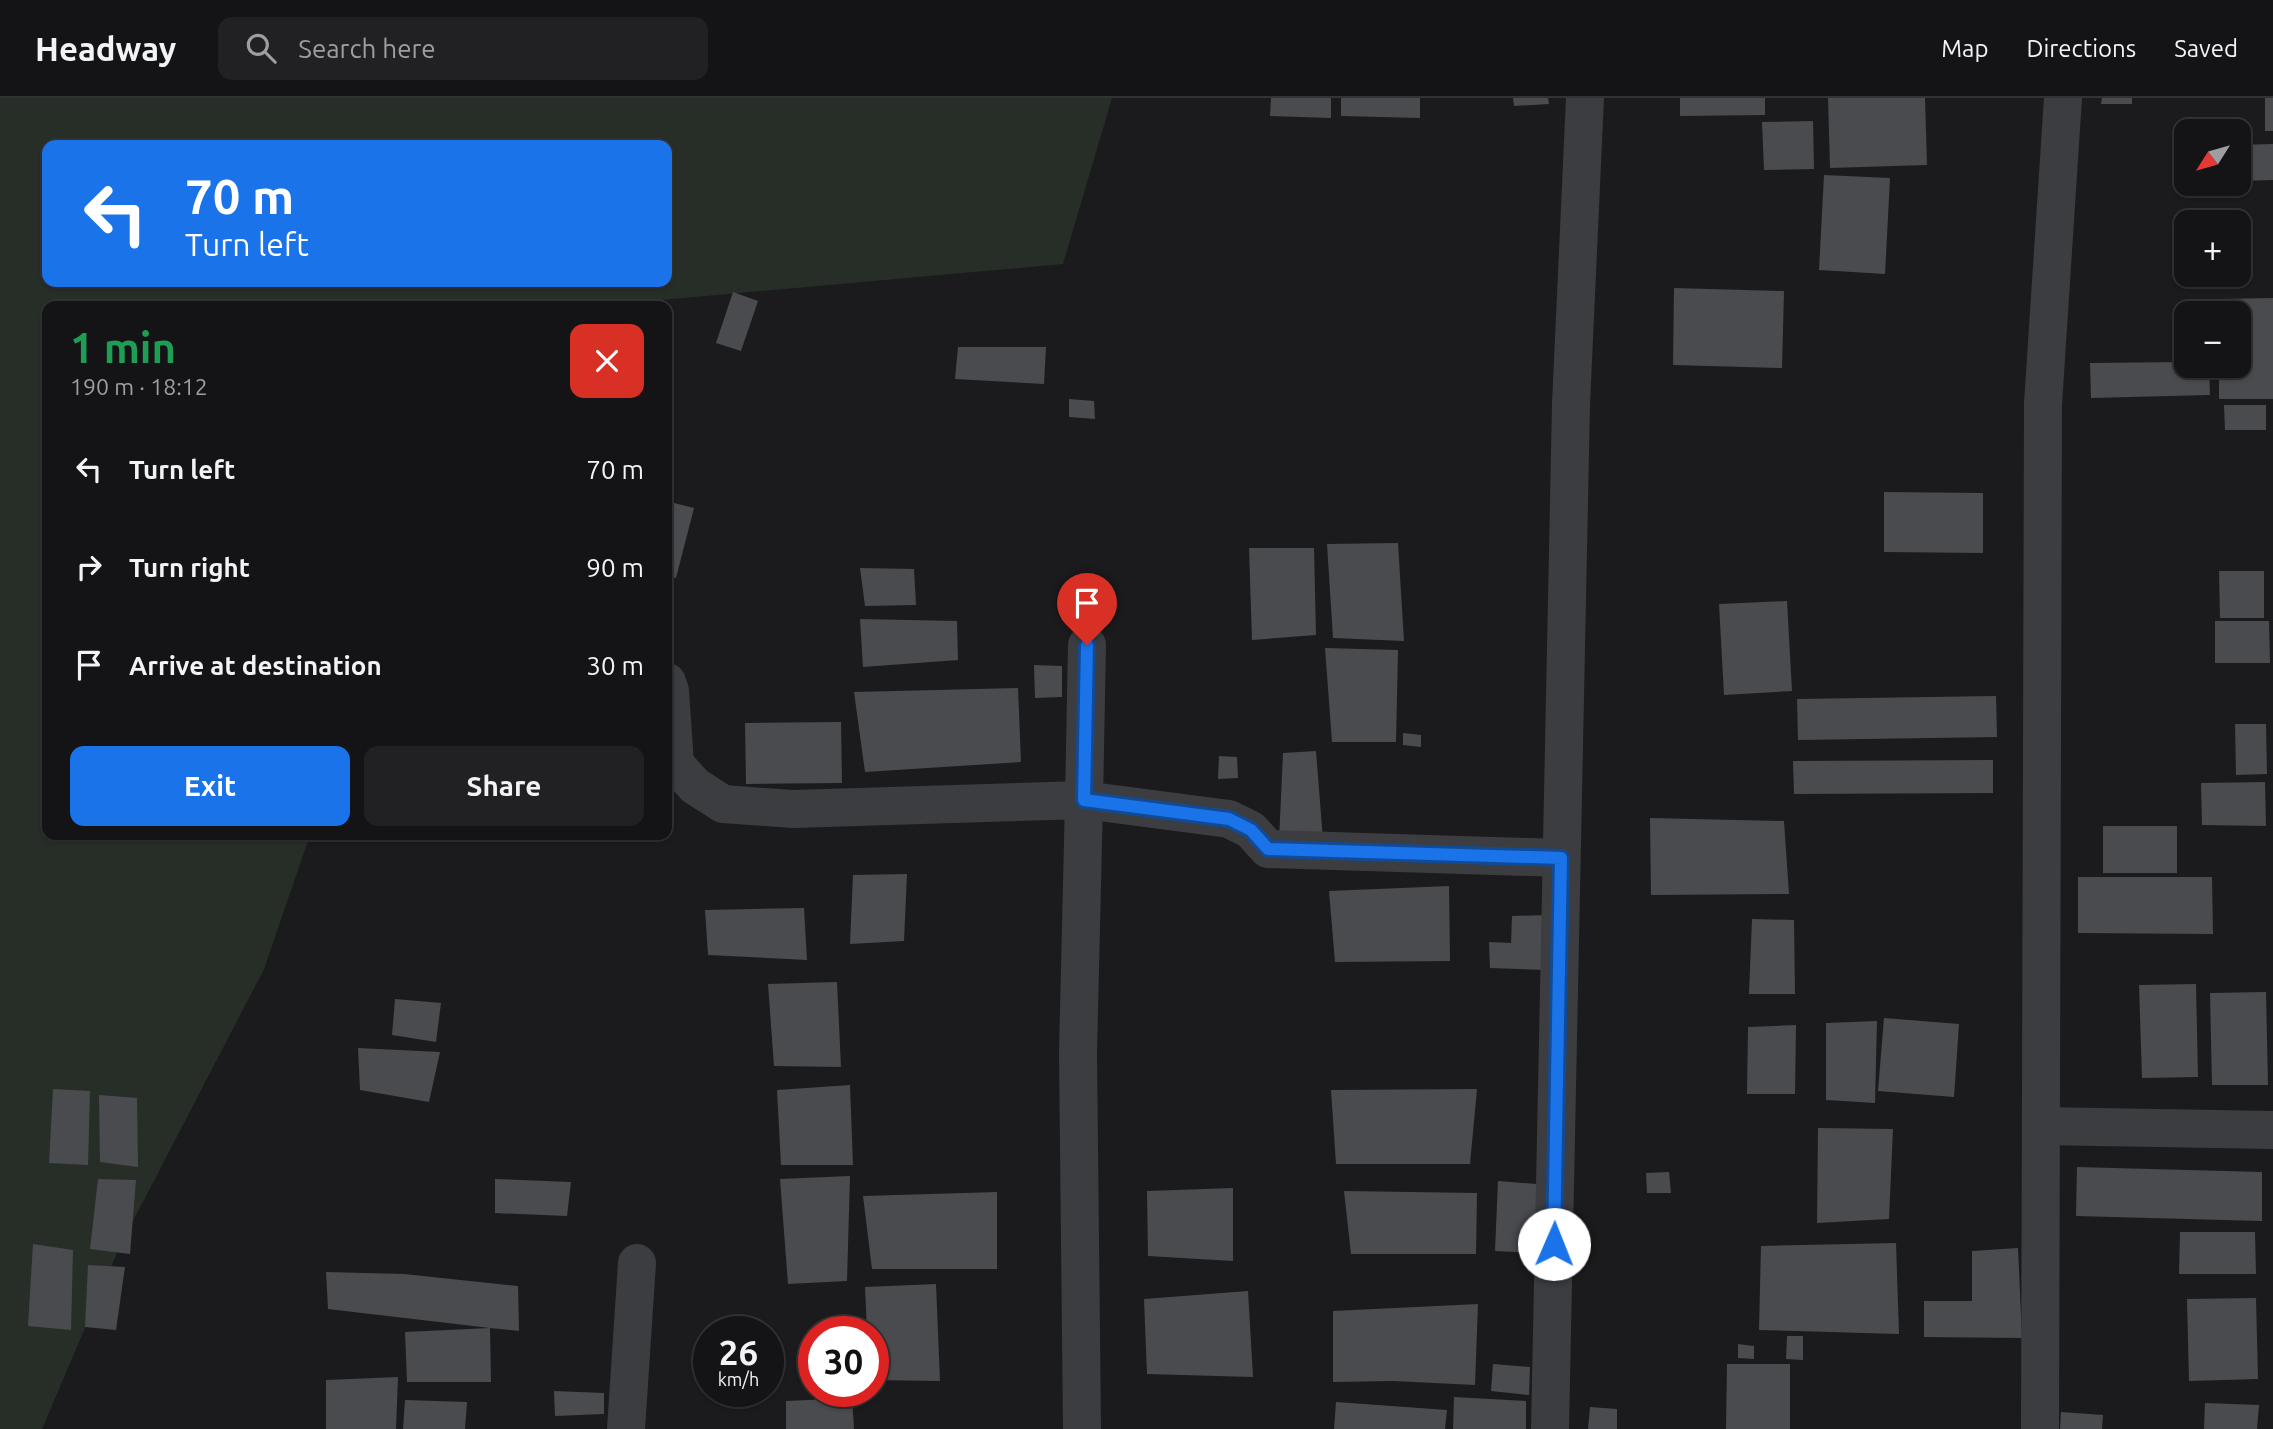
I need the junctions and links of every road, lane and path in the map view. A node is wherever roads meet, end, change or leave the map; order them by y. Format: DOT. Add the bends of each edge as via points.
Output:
graph roads {
  1 [pos="1585,98"];
  2 [pos="2063,98"];
  3 [pos="1087,645"];
  4 [pos="672,715"];
  5 [pos="1084,800"];
  6 [pos="1561,858"];
  7 [pos="2041,1126"];
  8 [pos="2273,1130"];
  9 [pos="638,1263"];
  10 [pos="626,1429"];
  11 [pos="1082,1429"];
  12 [pos="1550,1429"];
  13 [pos="2040,1429"];
  1 -- 6 [label="street" via="1570,404"];
  2 -- 7 [label="street" via="2043,404"];
  3 -- 5 [label="street"];
  4 -- 5 [label="street" via="676,764 695,786 723,804 793,808"];
  5 -- 6 [label="street" via="1229,819 1251,830 1268,849"];
  5 -- 11 [label="street" via="1078,1053"];
  6 -- 12 [label="street"];
  7 -- 8 [label="street"];
  7 -- 13 [label="street"];
  9 -- 10 [label="street"];
}
